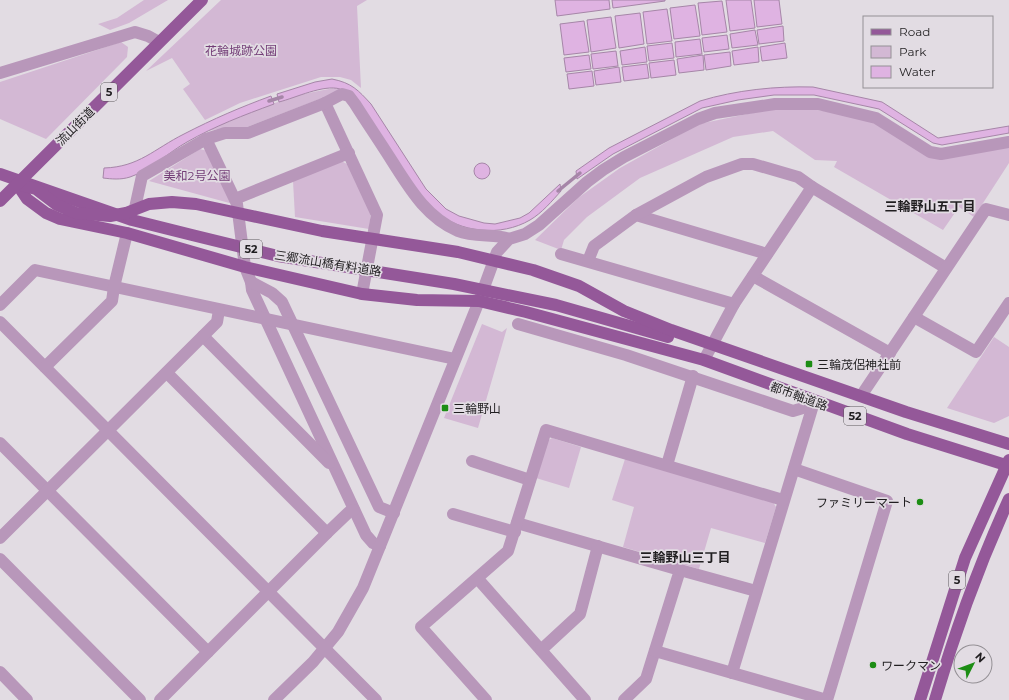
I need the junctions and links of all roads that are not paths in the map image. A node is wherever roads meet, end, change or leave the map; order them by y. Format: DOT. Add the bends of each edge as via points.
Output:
graph roads {
  1 [pos="202,0"];
  2 [pos="159,42"];
  3 [pos="0,73"];
  4 [pos="325,103"];
  5 [pos="206,139"];
  6 [pos="1009,142"];
  7 [pos="349,154"];
  8 [pos="0,174"];
  9 [pos="0,180"];
  10 [pos="17,184"];
  11 [pos="812,187"];
  12 [pos="235,199"];
  13 [pos="0,201"];
  14 [pos="135,208"];
  15 [pos="239,214"];
  16 [pos="636,215"];
  17 [pos="1009,215"];
  18 [pos="127,233"];
  19 [pos="372,239"];
  20 [pos="509,239"];
  21 [pos="561,254"];
  22 [pos="767,254"];
  23 [pos="494,260"];
  24 [pos="588,261"];
  25 [pos="245,267"];
  26 [pos="946,268"];
  27 [pos="753,276"];
  28 [pos="251,282"];
  29 [pos="114,288"];
  30 [pos="362,294"];
  31 [pos="479,301"];
  32 [pos="1009,303"];
  33 [pos="734,304"];
  34 [pos="0,305"];
  35 [pos="219,310"];
  36 [pos="914,317"];
  37 [pos="265,320"];
  38 [pos="0,322"];
  39 [pos="614,322"];
  40 [pos="518,324"];
  41 [pos="294,326"];
  42 [pos="203,336"];
  43 [pos="712,345"];
  44 [pos="890,353"];
  45 [pos="455,359"];
  46 [pos="704,360"];
  47 [pos="45,368"];
  48 [pos="167,373"];
  49 [pos="693,376"];
  50 [pos="861,396"];
  51 [pos="814,402"];
  52 [pos="803,408"];
  53 [pos="108,431"];
  54 [pos="0,443"];
  55 [pos="1009,444"];
  56 [pos="472,462"];
  57 [pos="1008,464"];
  58 [pos="667,465"];
  59 [pos="335,469"];
  60 [pos="794,469"];
  61 [pos="530,480"];
  62 [pos="48,490"];
  63 [pos="1009,499"];
  64 [pos="783,500"];
  65 [pos="354,510"];
  66 [pos="394,513"];
  67 [pos="453,514"];
  68 [pos="516,527"];
  69 [pos="327,533"];
  70 [pos="0,538"];
  71 [pos="380,546"];
  72 [pos="598,546"];
  73 [pos="0,559"];
  74 [pos="680,570"];
  75 [pos="478,579"];
  76 [pos="756,591"];
  77 [pos="269,592"];
  78 [pos="325,647"];
  79 [pos="541,650"];
  80 [pos="655,651"];
  81 [pos="208,652"];
  82 [pos="0,672"];
  83 [pos="732,673"];
  84 [pos="27,700"];
  85 [pos="140,700"];
  86 [pos="160,700"];
  87 [pos="274,700"];
  88 [pos="376,700"];
  89 [pos="486,700"];
  90 [pos="585,700"];
  91 [pos="624,700"];
  92 [pos="827,700"];
  93 [pos="920,700"];
  94 [pos="935,700"];
  1 -- 2 [label="main road, 流山街道 / 5"];
  2 -- 3 [label="street" via="135,32"];
  2 -- 10 [label="main road, 流山街道 / 5"];
  4 -- 5 [label="street" via="248,133 225,133"];
  4 -- 7 [label="street"];
  4 -- 20 [label="street" via="342,94 349,96 412,193 440,221 459,232"];
  5 -- 12 [label="street"];
  5 -- 14 [label="street" via="142,176"];
  6 -- 20 [label="street" via="941,154 930,152 876,118 841,108 818,104 774,104 722,112 698,119 624,157 587,182 539,226"];
  7 -- 12 [label="street"];
  7 -- 19 [label="street" via="377,215"];
  8 -- 39 [label="main road, 三郷流山橋有料道路 / 52" via="132,220 278,256 454,284 556,305"];
  9 -- 10 [label="street"];
  10 -- 13 [label="main road, 流山街道 / 5"];
  10 -- 14 [label="main road" via="36,189 57,206 76,213 110,216"];
  10 -- 18 [label="main road" via="26,199 46,213 81,224"];
  11 -- 16 [label="street" via="798,177 753,164 742,164 706,177"];
  11 -- 22 [label="street"];
  11 -- 26 [label="street"];
  12 -- 15 [label="street"];
  14 -- 15 [label="main road" via="172,202 196,204"];
  15 -- 19 [label="main road"];
  15 -- 25 [label="street"];
  16 -- 22 [label="street"];
  16 -- 24 [label="street" via="594,246"];
  17 -- 26 [label="street" via="986,209"];
  18 -- 25 [label="main road"];
  18 -- 29 [label="street"];
  19 -- 23 [label="main road"];
  19 -- 30 [label="street"];
  20 -- 23 [label="street" via="497,252"];
  21 -- 24 [label="street"];
  22 -- 27 [label="street"];
  23 -- 31 [label="street"];
  23 -- 43 [label="main road" via="565,280 642,319"];
  24 -- 33 [label="street"];
  25 -- 28 [label="street"];
  25 -- 30 [label="main road"];
  26 -- 36 [label="street"];
  27 -- 33 [label="street"];
  27 -- 44 [label="street"];
  28 -- 37 [label="street"];
  28 -- 41 [label="street" via="282,302"];
  29 -- 34 [label="street" via="35,270"];
  29 -- 35 [label="street"];
  29 -- 47 [label="street" via="112,301"];
  30 -- 31 [label="main road" via="404,299"];
  31 -- 45 [label="street"];
  31 -- 46 [label="main road"];
  32 -- 36 [label="street" via="976,352"];
  33 -- 43 [label="street"];
  35 -- 37 [label="street"];
  35 -- 42 [label="street" via="217,322"];
  36 -- 44 [label="street"];
  37 -- 41 [label="street"];
  37 -- 59 [label="street"];
  38 -- 47 [label="street"];
  39 -- 43 [label="main road, 三郷流山橋有料道路 / 52"];
  39 -- 46 [label="main road, 三郷流山橋有料道路 / 52" via="669,343"];
  40 -- 49 [label="street"];
  41 -- 45 [label="street"];
  41 -- 66 [label="street" via="379,507"];
  42 -- 48 [label="street"];
  42 -- 59 [label="street"];
  43 -- 46 [label="street"];
  43 -- 50 [label="main road, 都市軸道路 / 52"];
  44 -- 50 [label="street"];
  45 -- 66 [label="street"];
  46 -- 51 [label="main road, 都市軸道路 / 52"];
  47 -- 53 [label="street"];
  48 -- 53 [label="street"];
  48 -- 69 [label="street"];
  49 -- 52 [label="street" via="793,411"];
  49 -- 58 [label="street"];
  50 -- 55 [label="main road, 都市軸道路 / 52"];
  51 -- 57 [label="main road, 都市軸道路 / 52" via="907,434"];
  51 -- 60 [label="street"];
  53 -- 62 [label="street"];
  53 -- 77 [label="street"];
  54 -- 62 [label="street"];
  56 -- 61 [label="street"];
  57 -- 93 [label="main road, 5" via="963,564"];
  58 -- 61 [label="street" via="546,430"];
  58 -- 64 [label="street"];
  59 -- 65 [label="street"];
  60 -- 64 [label="street"];
  60 -- 92 [label="street" via="887,501"];
  61 -- 68 [label="street"];
  62 -- 70 [label="street"];
  62 -- 81 [label="street"];
  63 -- 94 [label="main road, 5" via="981,561"];
  64 -- 76 [label="street"];
  65 -- 69 [label="street"];
  65 -- 71 [label="street" via="366,535"];
  66 -- 71 [label="street"];
  67 -- 68 [label="street"];
  68 -- 72 [label="street"];
  68 -- 75 [label="street" via="508,551"];
  69 -- 77 [label="street"];
  71 -- 78 [label="street" via="350,612"];
  72 -- 74 [label="street"];
  72 -- 79 [label="street" via="580,614"];
  73 -- 85 [label="street"];
  74 -- 76 [label="street"];
  74 -- 80 [label="street"];
  75 -- 79 [label="street"];
  75 -- 89 [label="street" via="421,627"];
  76 -- 83 [label="street"];
  77 -- 78 [label="street"];
  77 -- 81 [label="street"];
  78 -- 87 [label="street"];
  78 -- 88 [label="street"];
  79 -- 90 [label="street"];
  80 -- 83 [label="street"];
  80 -- 91 [label="street" via="646,679"];
  81 -- 86 [label="street"];
  82 -- 84 [label="street"];
  83 -- 92 [label="street"];
}
